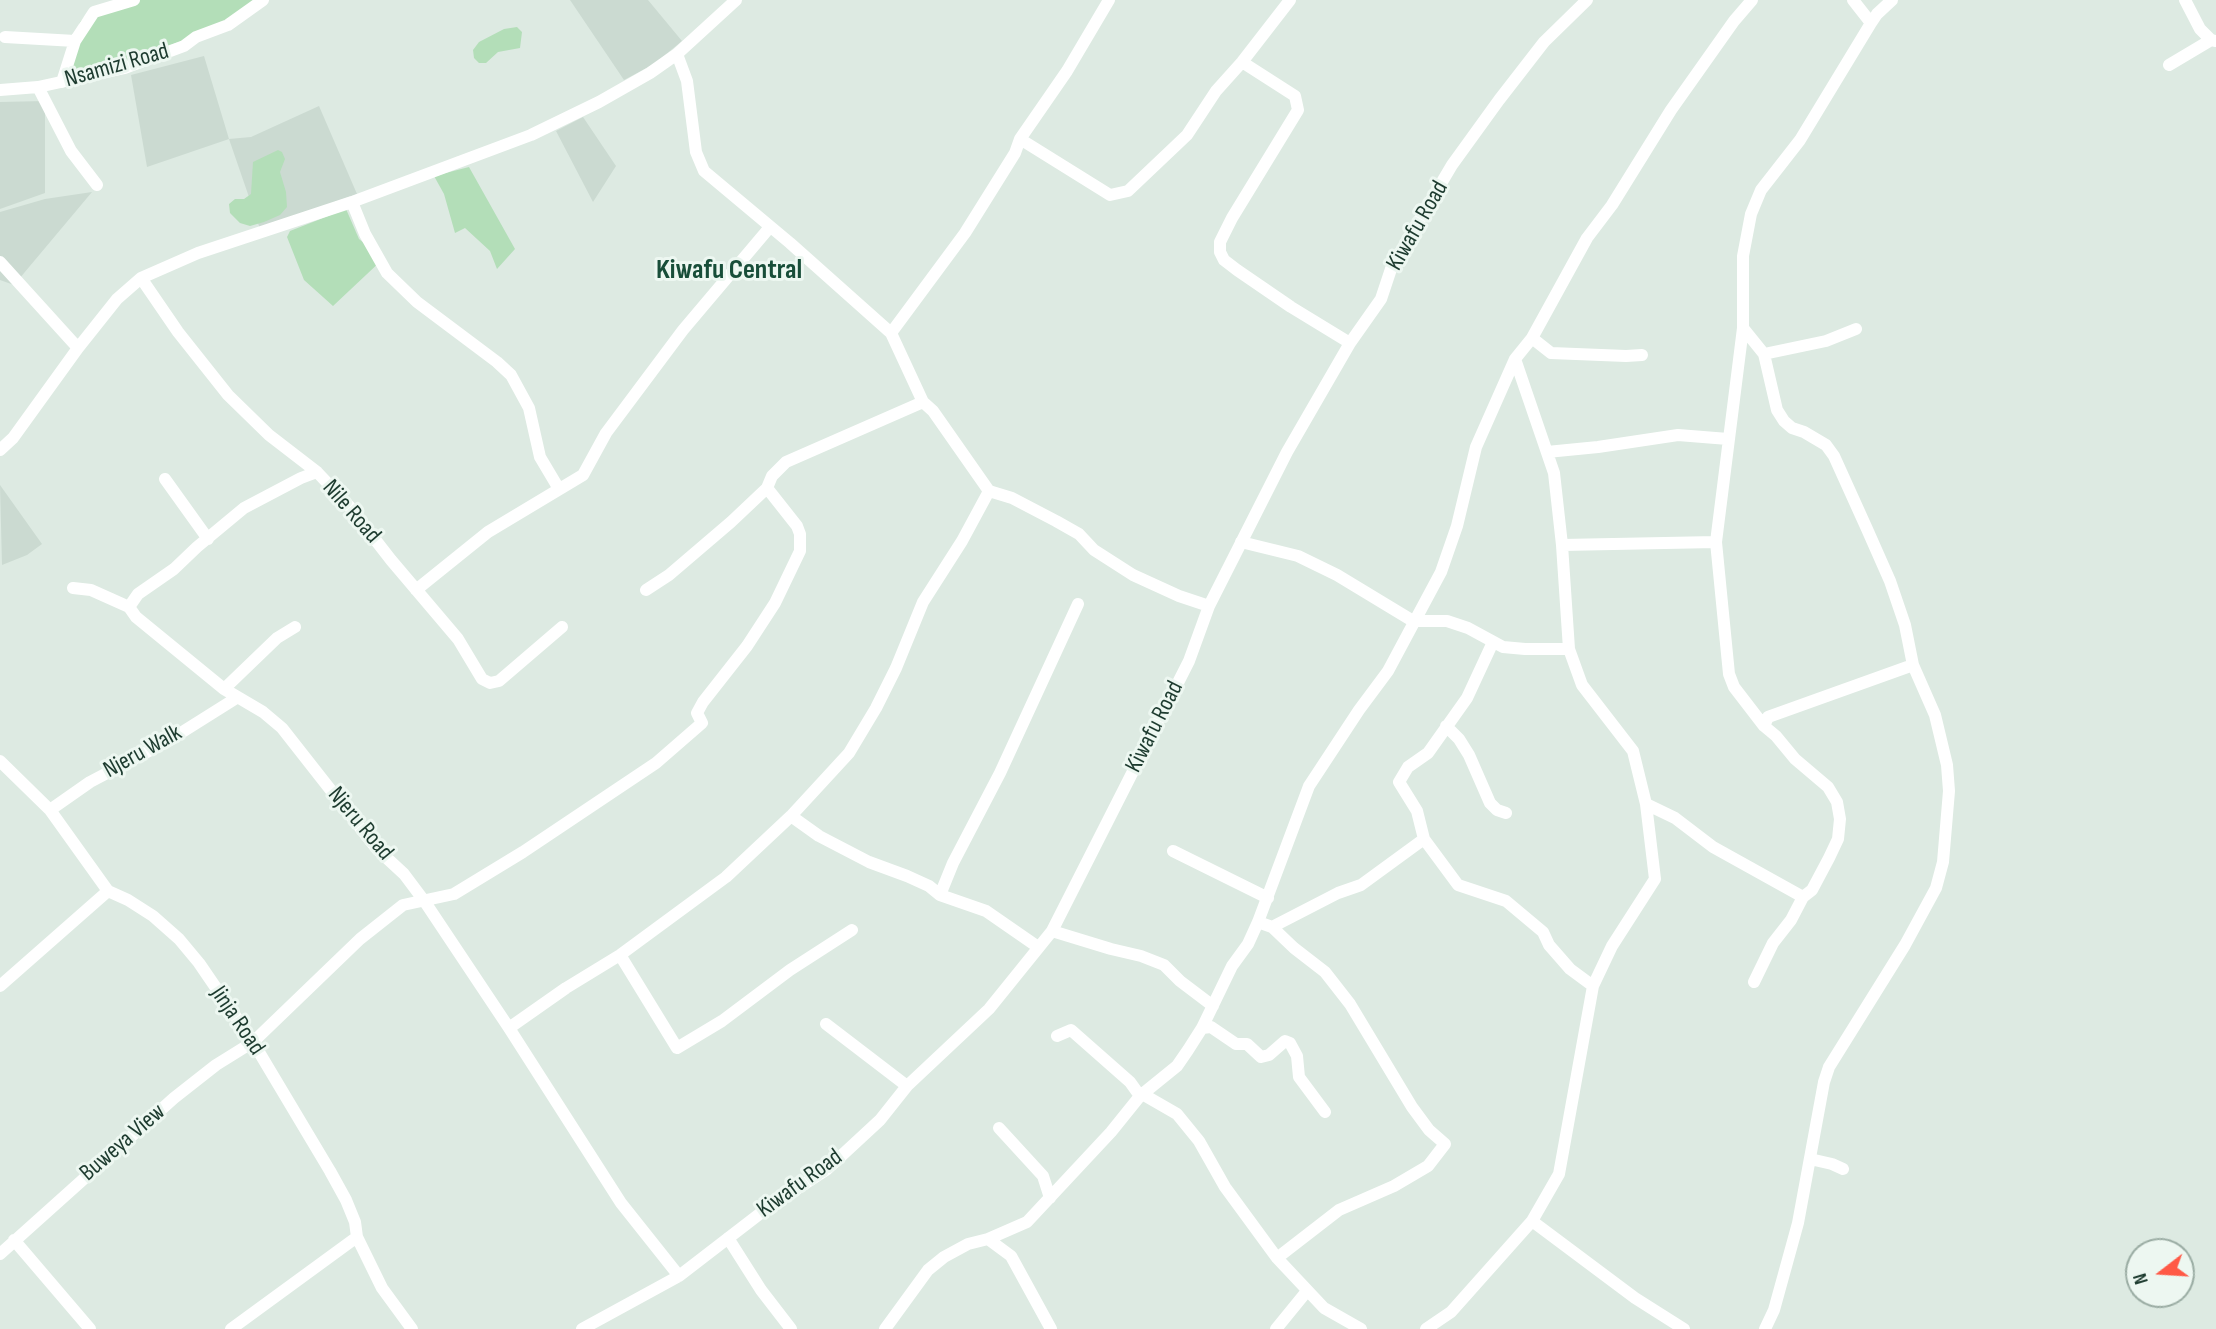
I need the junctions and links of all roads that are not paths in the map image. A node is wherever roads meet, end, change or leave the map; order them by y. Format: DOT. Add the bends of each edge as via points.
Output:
graph roads {
  1 [pos="134,0"];
  2 [pos="262,0"];
  3 [pos="736,0"];
  4 [pos="1108,0"];
  5 [pos="1290,0"];
  6 [pos="1587,0"];
  7 [pos="1752,0"];
  8 [pos="1853,0"];
  9 [pos="1892,0"];
  10 [pos="2185,0"];
  11 [pos="1871,23"];
  12 [pos="5,37"];
  13 [pos="2214,40"];
  14 [pos="75,41"];
  15 [pos="677,54"];
  16 [pos="1242,62"];
  17 [pos="2169,65"];
  18 [pos="62,82"];
  19 [pos="38,88"];
  20 [pos="0,90"];
  21 [pos="1020,139"];
  22 [pos="97,185"];
  23 [pos="352,202"];
  24 [pos="770,227"];
  25 [pos="0,262"];
  26 [pos="141,278"];
  27 [pos="1743,328"];
  28 [pos="1856,329"];
  29 [pos="891,333"];
  30 [pos="1532,338"];
  31 [pos="1350,343"];
  32 [pos="78,348"];
  33 [pos="1764,354"];
  34 [pos="1642,355"];
  35 [pos="1516,359"];
  36 [pos="923,402"];
  37 [pos="1728,439"];
  38 [pos="0,450"];
  39 [pos="1547,452"];
  40 [pos="317,472"];
  41 [pos="165,479"];
  42 [pos="767,488"];
  43 [pos="559,489"];
  44 [pos="989,491"];
  45 [pos="208,539"];
  46 [pos="1241,542"];
  47 [pos="1716,542"];
  48 [pos="1562,545"];
  49 [pos="73,588"];
  50 [pos="416,590"];
  51 [pos="646,590"];
  52 [pos="1078,604"];
  53 [pos="1209,606"];
  54 [pos="129,607"];
  55 [pos="1413,621"];
  56 [pos="295,627"];
  57 [pos="562,627"];
  58 [pos="1493,642"];
  59 [pos="1569,649"];
  60 [pos="1913,665"];
  61 [pos="224,689"];
  62 [pos="238,697"];
  63 [pos="1446,726"];
  64 [pos="1764,726"];
  65 [pos="0,761"];
  66 [pos="1646,804"];
  67 [pos="50,810"];
  68 [pos="1506,813"];
  69 [pos="791,816"];
  70 [pos="1424,839"];
  71 [pos="1173,851"];
  72 [pos="108,891"];
  73 [pos="940,895"];
  74 [pos="1803,897"];
  75 [pos="1268,898"];
  76 [pos="425,901"];
  77 [pos="1258,922"];
  78 [pos="1272,927"];
  79 [pos="852,930"];
  80 [pos="1052,931"];
  81 [pos="1038,947"];
  82 [pos="620,955"];
  83 [pos="1754,982"];
  84 [pos="0,986"];
  85 [pos="1593,986"];
  86 [pos="1213,1006"];
  87 [pos="826,1024"];
  88 [pos="509,1028"];
  89 [pos="1202,1028"];
  90 [pos="1058,1037"];
  91 [pos="253,1042"];
  92 [pos="907,1086"];
  93 [pos="1142,1096"];
  94 [pos="1325,1112"];
  95 [pos="999,1128"];
  96 [pos="1810,1159"];
  97 [pos="1843,1169"];
  98 [pos="1050,1198"];
  99 [pos="1532,1221"];
  100 [pos="357,1237"];
  101 [pos="728,1238"];
  102 [pos="14,1240"];
  103 [pos="988,1240"];
  104 [pos="0,1254"];
  105 [pos="1276,1258"];
  106 [pos="680,1276"];
  107 [pos="1307,1291"];
  108 [pos="90,1329"];
  109 [pos="231,1329"];
  110 [pos="412,1329"];
  111 [pos="582,1329"];
  112 [pos="791,1329"];
  113 [pos="885,1329"];
  114 [pos="1051,1329"];
  115 [pos="1276,1329"];
  116 [pos="1361,1329"];
  117 [pos="1426,1329"];
  118 [pos="1684,1329"];
  119 [pos="1765,1329"];
  1 -- 14 [label="street" via="94,12"];
  2 -- 18 [label="street, Nsamizi Road" via="228,25 184,46 125,68"];
  3 -- 15 [label="street"];
  4 -- 21 [label="street"];
  5 -- 16 [label="street"];
  6 -- 31 [label="street, Kiwafu Road" via="1544,42 1452,165 1391,269 1381,299"];
  7 -- 30 [label="street" via="1671,110 1587,238"];
  8 -- 11 [label="street"];
  9 -- 11 [label="street"];
  10 -- 13 [label="street" via="2200,29"];
  11 -- 27 [label="street" via="1800,140 1761,190 1745,239"];
  12 -- 14 [label="street"];
  13 -- 17 [label="street"];
  14 -- 18 [label="street"];
  15 -- 23 [label="street" via="620,90 530,135"];
  15 -- 24 [label="street" via="687,81 699,163"];
  16 -- 21 [label="street" via="1187,135 1119,195 1110,195"];
  16 -- 31 [label="street" via="1295,96 1298,110 1232,218 1220,252 1237,270"];
  18 -- 19 [label="street, Nsamizi Road"];
  19 -- 20 [label="street, Nsamizi Road"];
  19 -- 22 [label="street" via="71,151"];
  21 -- 29 [label="street" via="965,233"];
  23 -- 26 [label="street" via="198,253"];
  23 -- 43 [label="street" via="387,273 511,375 529,408 540,457"];
  24 -- 29 [label="street"];
  24 -- 43 [label="street" via="606,433 583,475"];
  25 -- 32 [label="street"];
  26 -- 32 [label="street" via="117,299"];
  26 -- 40 [label="street, Nile Road" via="228,395"];
  27 -- 33 [label="street"];
  27 -- 37 [label="street"];
  28 -- 33 [label="street" via="1826,341"];
  29 -- 36 [label="street"];
  30 -- 34 [label="street" via="1550,353"];
  30 -- 35 [label="street"];
  31 -- 46 [label="street, Kiwafu Road"];
  32 -- 38 [label="street"];
  33 -- 60 [label="street" via="1777,410 1784,421 1826,445 1834,456 1890,581"];
  35 -- 39 [label="street"];
  35 -- 55 [label="street" via="1476,447 1441,572"];
  36 -- 42 [label="street" via="786,462"];
  36 -- 44 [label="street"];
  37 -- 39 [label="street" via="1678,435"];
  37 -- 47 [label="street"];
  39 -- 48 [label="street" via="1554,473"];
  40 -- 45 [label="street" via="244,508"];
  40 -- 50 [label="street, Nile Road"];
  41 -- 45 [label="street"];
  42 -- 51 [label="street"];
  42 -- 76 [label="street, Buweya View" via="797,526 800,551 775,603 697,713 702,723 656,763 523,852 454,894"];
  43 -- 50 [label="street" via="488,532"];
  44 -- 53 [label="street" via="1012,498 1079,534 1094,550 1133,575"];
  44 -- 69 [label="street" via="923,602 896,668 849,753"];
  45 -- 54 [label="street" via="138,594"];
  46 -- 53 [label="street, Kiwafu Road"];
  46 -- 55 [label="street" via="1298,556"];
  47 -- 48 [label="street"];
  47 -- 64 [label="street" via="1729,674"];
  48 -- 59 [label="street"];
  49 -- 54 [label="street" via="91,590"];
  50 -- 57 [label="street, Nile Road" via="458,639 482,679 490,683 499,681"];
  52 -- 73 [label="street"];
  53 -- 80 [label="street, Kiwafu Road" via="1189,661"];
  54 -- 61 [label="street, Njeru Road"];
  55 -- 58 [label="street" via="1447,621"];
  55 -- 75 [label="street" via="1388,671 1309,786"];
  56 -- 61 [label="street" via="277,638"];
  58 -- 59 [label="street" via="1503,647"];
  58 -- 63 [label="street" via="1467,698"];
  59 -- 66 [label="street" via="1581,685 1633,751"];
  60 -- 64 [label="street" via="1768,717"];
  60 -- 96 [label="street" via="1935,715 1947,765 1941,874 1923,914 1829,1067"];
  61 -- 62 [label="street, Njeru Road"];
  62 -- 67 [label="street, Njeru Walk"];
  62 -- 76 [label="street, Njeru Road" via="282,728 377,849"];
  63 -- 68 [label="street" via="1469,755 1490,803"];
  63 -- 70 [label="street" via="1399,782 1417,811"];
  64 -- 74 [label="street" via="1828,787 1837,802 1838,839 1812,890"];
  65 -- 67 [label="street, Jinja Road"];
  66 -- 74 [label="street"];
  66 -- 85 [label="street" via="1655,879 1612,946"];
  67 -- 72 [label="street, Jinja Road"];
  69 -- 73 [label="street" via="819,836"];
  69 -- 82 [label="street" via="726,877"];
  70 -- 78 [label="street" via="1361,885"];
  70 -- 85 [label="street" via="1458,885 1506,901 1543,932 1570,969"];
  71 -- 75 [label="street"];
  72 -- 84 [label="street"];
  72 -- 91 [label="street, Jinja Road" via="153,916 179,939"];
  73 -- 81 [label="street" via="986,911"];
  74 -- 83 [label="street"];
  75 -- 77 [label="street"];
  76 -- 88 [label="street, Njeru Road"];
  76 -- 91 [label="street, Buweya View" via="403,905 360,939"];
  77 -- 78 [label="street"];
  77 -- 86 [label="street"];
  78 -- 105 [label="street" via="1325,972 1350,1004 1412,1107 1445,1144 1428,1166 1339,1210"];
  79 -- 82 [label="street" via="677,1048"];
  80 -- 81 [label="street, Kiwafu Road"];
  80 -- 86 [label="street" via="1164,965"];
  81 -- 92 [label="street, Kiwafu Road" via="989,1009"];
  82 -- 88 [label="street"];
  85 -- 99 [label="street" via="1559,1174"];
  86 -- 89 [label="street"];
  87 -- 92 [label="street"];
  88 -- 106 [label="street, Njeru Road" via="621,1203"];
  89 -- 93 [label="street" via="1177,1066"];
  89 -- 94 [label="street" via="1210,1027 1236,1044 1247,1044 1261,1056 1285,1041 1290,1043 1299,1077"];
  90 -- 93 [label="street" via="1071,1030"];
  91 -- 100 [label="street, Jinja Road" via="346,1200"];
  91 -- 102 [label="street, Buweya View" via="174,1098"];
  92 -- 101 [label="street, Kiwafu Road" via="880,1120 826,1170"];
  93 -- 98 [label="street"];
  93 -- 105 [label="street" via="1177,1114"];
  95 -- 98 [label="street" via="1043,1176"];
  96 -- 97 [label="street"];
  96 -- 119 [label="street" via="1798,1223"];
  98 -- 103 [label="street" via="1027,1222"];
  99 -- 117 [label="street" via="1451,1312"];
  99 -- 118 [label="street"];
  100 -- 109 [label="street"];
  100 -- 110 [label="street, Jinja Road" via="382,1288"];
  101 -- 106 [label="street, Kiwafu Road"];
  101 -- 112 [label="street"];
  102 -- 104 [label="street, Buweya View"];
  102 -- 108 [label="street"];
  103 -- 113 [label="street" via="968,1244 928,1270"];
  103 -- 114 [label="street" via="1011,1256"];
  105 -- 107 [label="street"];
  106 -- 111 [label="street, Kiwafu Road"];
  107 -- 115 [label="street"];
  107 -- 116 [label="street" via="1324,1308"];
}
